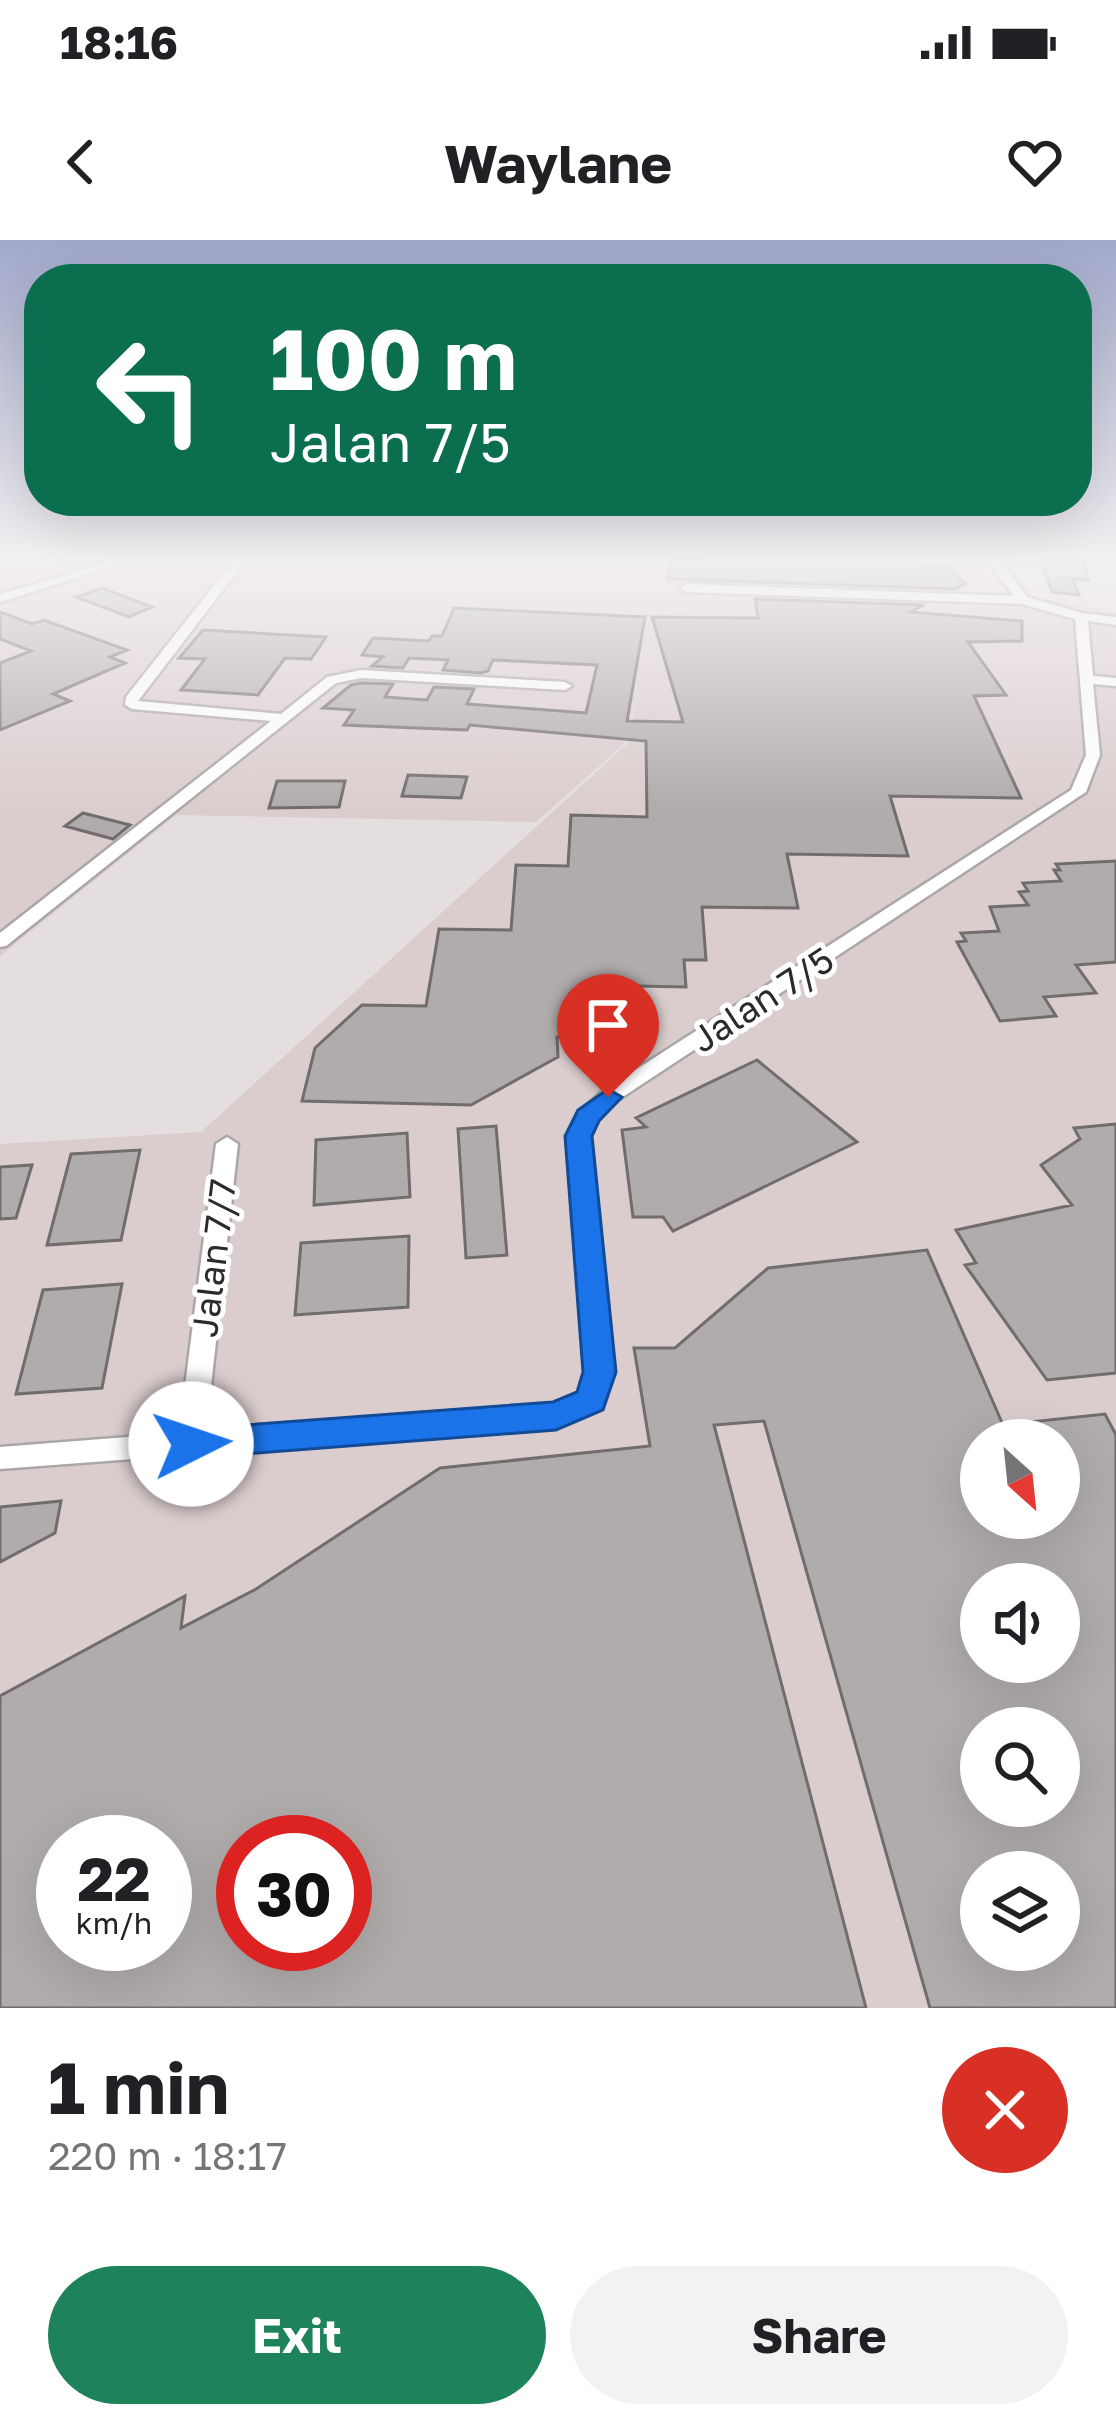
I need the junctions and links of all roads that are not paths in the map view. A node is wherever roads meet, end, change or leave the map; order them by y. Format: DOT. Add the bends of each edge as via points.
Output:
graph roads {
  1 [pos="176,643"];
  2 [pos="1083,643"];
  3 [pos="1087,679"];
  4 [pos="1116,682"];
  5 [pos="565,686"];
  6 [pos="284,718"];
  7 [pos="1093,755"];
  8 [pos="1116,758"];
  9 [pos="3,937"];
  10 [pos="226,1144"];
  11 [pos="191,1444"];
  12 [pos="0,1458"];
  1 -- 6 [label="street" via="132,705"];
  2 -- 3 [label="street"];
  3 -- 4 [label="street"];
  3 -- 7 [label="street"];
  5 -- 6 [label="street" via="345,676"];
  6 -- 9 [label="street"];
  7 -- 8 [label="street"];
  7 -- 11 [label="street, Jalan 7/5" via="1078,791 1060,807 588,1116 579,1136 600,1372 592,1401 556,1416"];
  10 -- 11 [label="street, Jalan 7/7"];
  11 -- 12 [label="street, Jalan 7/5"];
}
